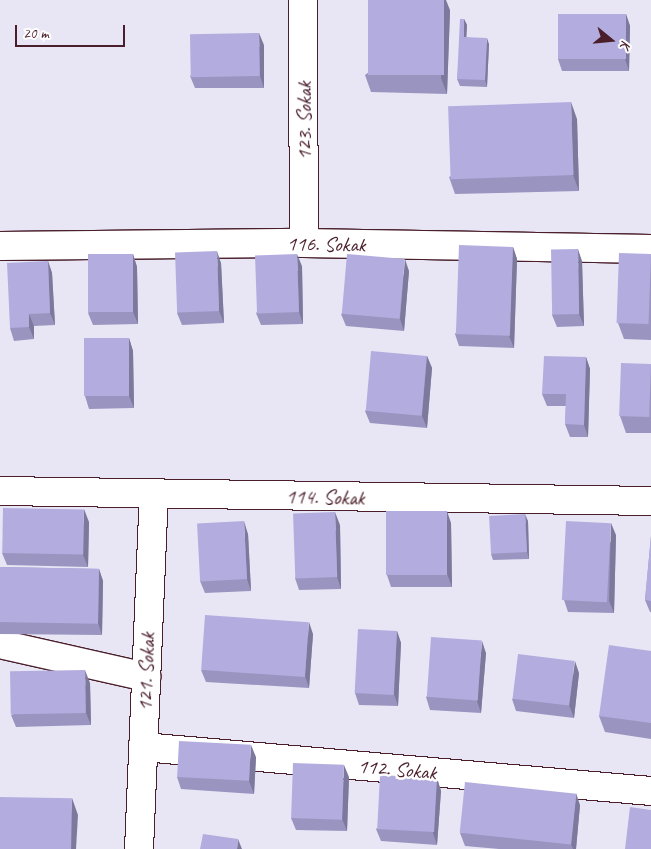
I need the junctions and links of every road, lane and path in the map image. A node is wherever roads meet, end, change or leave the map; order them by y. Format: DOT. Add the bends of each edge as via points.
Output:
graph roads {
  1 [pos="303,0"];
  2 [pos="304,243"];
  3 [pos="0,246"];
  4 [pos="651,249"];
  5 [pos="0,491"];
  6 [pos="154,495"];
  7 [pos="651,501"];
  8 [pos="0,644"];
  9 [pos="146,677"];
  10 [pos="143,747"];
  11 [pos="651,791"];
  12 [pos="139,849"];
  1 -- 2 [label="street, 123. Sokak"];
  2 -- 3 [label="street, 116. Sokak"];
  2 -- 4 [label="street, 116. Sokak"];
  5 -- 6 [label="street, 114. Sokak"];
  6 -- 7 [label="street, 114. Sokak"];
  6 -- 9 [label="street, 121. Sokak"];
  8 -- 9 [label="street"];
  9 -- 10 [label="street, 121. Sokak"];
  10 -- 11 [label="street, 112. Sokak"];
  10 -- 12 [label="street, 121. Sokak"];
}
